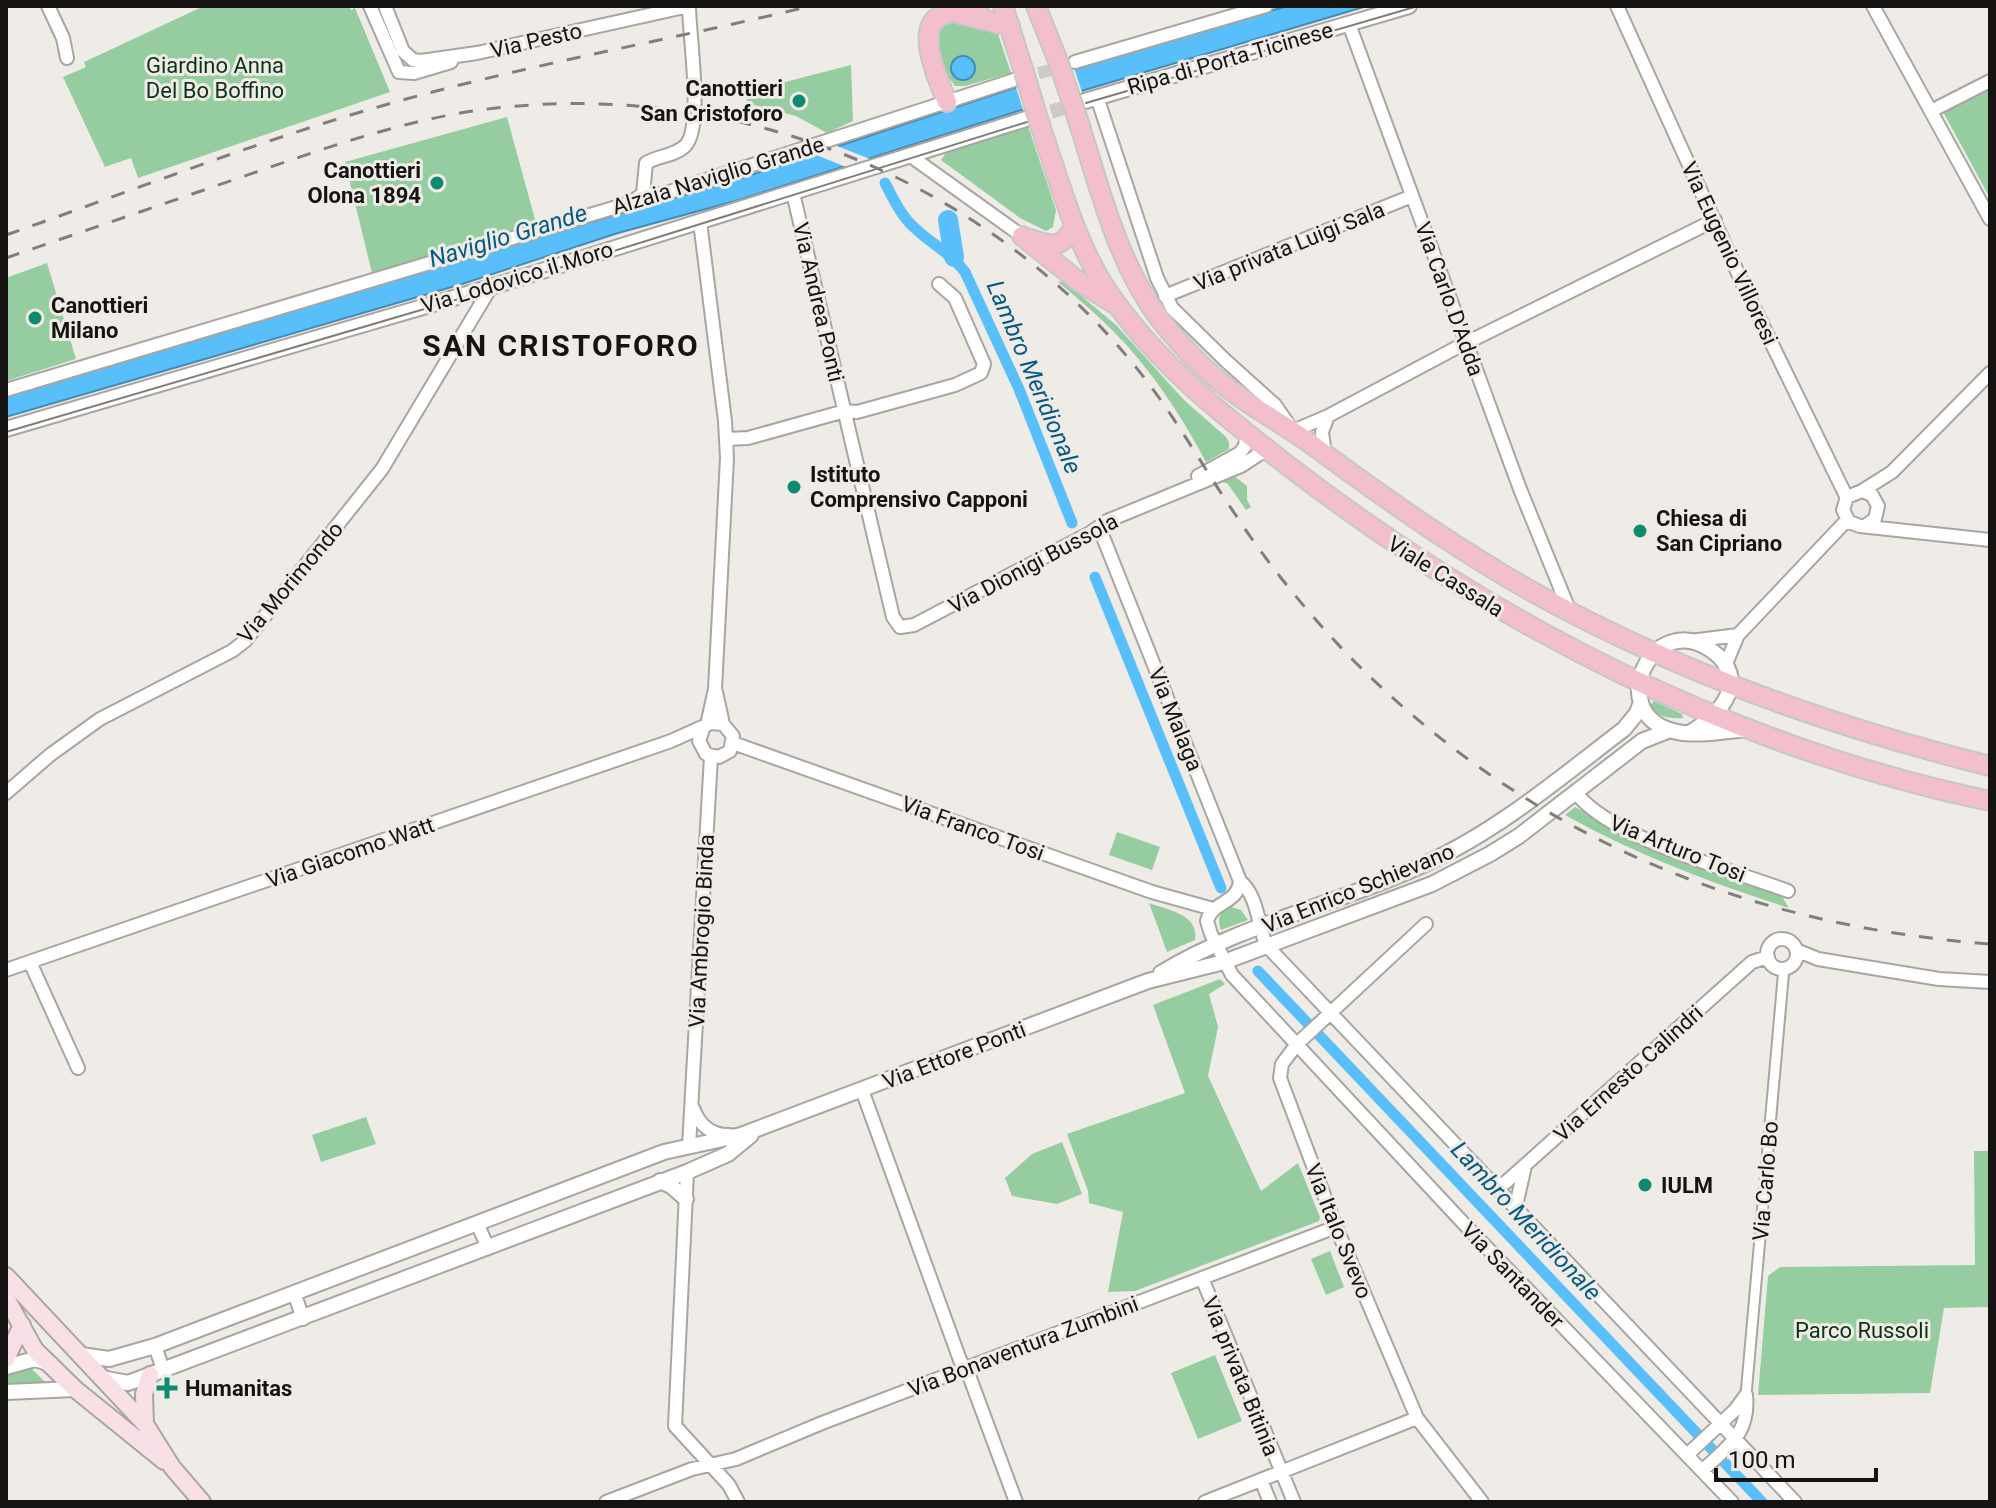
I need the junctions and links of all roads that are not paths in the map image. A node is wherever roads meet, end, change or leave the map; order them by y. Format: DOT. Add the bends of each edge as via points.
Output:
graph roads {
  1 [pos="48,6"];
  2 [pos="370,6"];
  3 [pos="385,6"];
  4 [pos="689,6"];
  5 [pos="979,6"];
  6 [pos="1003,6"];
  7 [pos="1036,6"];
  8 [pos="1266,6"];
  9 [pos="1409,6"];
  10 [pos="1617,6"];
  11 [pos="1873,6"];
  12 [pos="957,13"];
  13 [pos="1349,24"];
  14 [pos="1010,26"];
  15 [pos="395,31"];
  16 [pos="382,36"];
  17 [pos="477,53"];
  18 [pos="67,58"];
  19 [pos="1075,62"];
  20 [pos="1014,80"];
  21 [pos="1990,81"];
  22 [pos="947,102"];
  23 [pos="1086,105"];
  24 [pos="1931,111"];
  25 [pos="1034,123"];
  26 [pos="912,157"];
  27 [pos="793,193"];
  28 [pos="643,194"];
  29 [pos="1412,196"];
  30 [pos="1990,219"];
  31 [pos="1715,220"];
  32 [pos="700,222"];
  33 [pos="1074,227"];
  34 [pos="1022,236"];
  35 [pos="939,284"];
  36 [pos="491,287"];
  37 [pos="1165,296"];
  38 [pos="1118,306"];
  39 [pos="1466,344"];
  40 [pos="1990,373"];
  41 [pos="6,390"];
  42 [pos="845,411"];
  43 [pos="1328,416"];
  44 [pos="6,429"];
  45 [pos="1293,431"];
  46 [pos="1247,433"];
  47 [pos="726,439"];
  48 [pos="1267,449"];
  49 [pos="1325,455"];
  50 [pos="1892,472"];
  51 [pos="1862,491"];
  52 [pos="1166,498"];
  53 [pos="1847,498"];
  54 [pos="1878,507"];
  55 [pos="1847,520"];
  56 [pos="1865,526"];
  57 [pos="1099,527"];
  58 [pos="1912,530"];
  59 [pos="1990,540"];
  60 [pos="1553,574"];
  61 [pos="1536,593"];
  62 [pos="1570,612"];
  63 [pos="900,627"];
  64 [pos="1738,635"];
  65 [pos="1689,641"];
  66 [pos="1655,652"];
  67 [pos="1728,675"];
  68 [pos="1639,682"];
  69 [pos="715,689"];
  70 [pos="1641,702"];
  71 [pos="1716,714"];
  72 [pos="723,724"];
  73 [pos="705,727"];
  74 [pos="1751,729"];
  75 [pos="1670,730"];
  76 [pos="1691,732"];
  77 [pos="671,741"];
  78 [pos="699,743"];
  79 [pos="733,743"];
  80 [pos="711,756"];
  81 [pos="1990,766"];
  82 [pos="6,793"];
  83 [pos="1576,793"];
  84 [pos="1990,801"];
  85 [pos="1240,881"];
  86 [pos="1788,891"];
  87 [pos="1228,902"];
  88 [pos="1255,908"];
  89 [pos="1213,909"];
  90 [pos="1426,924"];
  91 [pos="1259,928"];
  92 [pos="1216,945"];
  93 [pos="1266,945"];
  94 [pos="1796,950"];
  95 [pos="1768,957"];
  96 [pos="30,962"];
  97 [pos="1224,962"];
  98 [pos="1784,968"];
  99 [pos="6,970"];
  100 [pos="1148,981"];
  101 [pos="1990,982"];
  102 [pos="1328,1015"];
  103 [pos="1300,1042"];
  104 [pos="78,1068"];
  105 [pos="862,1090"];
  106 [pos="692,1106"];
  107 [pos="759,1128"];
  108 [pos="741,1135"];
  109 [pos="689,1146"];
  110 [pos="1525,1166"];
  111 [pos="687,1172"];
  112 [pos="660,1181"];
  113 [pos="1492,1185"];
  114 [pos="686,1199"];
  115 [pos="1515,1210"];
  116 [pos="477,1223"];
  117 [pos="1336,1227"];
  118 [pos="488,1248"];
  119 [pos="6,1276"];
  120 [pos="1202,1278"];
  121 [pos="294,1292"];
  122 [pos="6,1298"];
  123 [pos="303,1319"];
  124 [pos="22,1325"];
  125 [pos="155,1346"];
  126 [pos="81,1355"];
  127 [pos="6,1359"];
  128 [pos="51,1364"];
  129 [pos="6,1367"];
  130 [pos="963,1369"];
  131 [pos="157,1372"];
  132 [pos="101,1378"];
  133 [pos="75,1389"];
  134 [pos="6,1392"];
  135 [pos="1746,1395"];
  136 [pos="1417,1418"];
  137 [pos="145,1424"];
  138 [pos="1717,1426"];
  139 [pos="1733,1442"];
  140 [pos="1689,1453"];
  141 [pos="711,1465"];
  142 [pos="172,1467"];
  143 [pos="1705,1468"];
  144 [pos="1280,1473"];
  145 [pos="1261,1480"];
  146 [pos="202,1502"];
  147 [pos="606,1502"];
  148 [pos="738,1502"];
  149 [pos="1016,1502"];
  150 [pos="1205,1502"];
  151 [pos="1270,1502"];
  152 [pos="1294,1502"];
  153 [pos="1482,1502"];
  154 [pos="1732,1502"];
  155 [pos="1795,1502"];
  1 -- 18 [label="street"];
  2 -- 16 [label="street"];
  3 -- 15 [label="street"];
  4 -- 17 [label="street, Via Pesto"];
  4 -- 28 [label="street" via="694,123 682,149 646,163"];
  5 -- 12 [label="main road"];
  6 -- 14 [label="main road, Viale Cassala"];
  7 -- 23 [label="main road, bridge"];
  8 -- 19 [label="street"];
  9 -- 13 [label="street, Ripa di Porta Ticinese"];
  10 -- 31 [label="street, Via Eugenio Villoresi"];
  11 -- 24 [label="street"];
  12 -- 14 [label="main road"];
  12 -- 22 [label="main road" via="935,19 927,37"];
  13 -- 23 [label="street, Ripa di Porta Ticinese"];
  13 -- 29 [label="street, Via Carlo D'Adda"];
  14 -- 25 [label="main road, Viale Cassala, bridge"];
  15 -- 16 [label="street"];
  15 -- 17 [label="street, Via Pesto" via="413,60"];
  16 -- 17 [label="street, Via Pesto" via="399,72 414,73"];
  20 -- 22 [label="street, Alzaia Naviglio Grande"];
  21 -- 24 [label="street"];
  22 -- 28 [label="street, Alzaia Naviglio Grande" via="663,194"];
  23 -- 37 [label="street, Viale Cassala"];
  23 -- 45 [label="main road, Viale Cassala" via="1118,239 1140,289 1179,342 1229,390"];
  24 -- 30 [label="street"];
  25 -- 26 [label="street, Via Lodovico il Moro"];
  25 -- 33 [label="main road, Viale Cassala"];
  26 -- 27 [label="street, Via Lodovico il Moro"];
  26 -- 34 [label="street"];
  27 -- 32 [label="street, Via Lodovico il Moro"];
  27 -- 42 [label="street, Via Andrea Ponti"];
  28 -- 41 [label="street, Alzaia Naviglio Grande" via="630,203"];
  29 -- 37 [label="street, Via privata Luigi Sala"];
  29 -- 39 [label="street, Via Carlo D'Adda"];
  31 -- 39 [label="street"];
  31 -- 53 [label="street, Via Eugenio Villoresi"];
  32 -- 36 [label="street, Via Lodovico il Moro"];
  32 -- 47 [label="street"];
  33 -- 34 [label="main road" via="1066,240 1051,245"];
  33 -- 38 [label="main road, Viale Cassala"];
  34 -- 38 [label="main road"];
  35 -- 42 [label="street, Via Andrea Ponti" via="955,298 984,364 981,373 955,385"];
  36 -- 44 [label="street, Via Lodovico il Moro"];
  36 -- 82 [label="street, Via Morimondo" via="382,469 245,641 100,719"];
  37 -- 45 [label="street, Viale Cassala" via="1187,324 1275,405"];
  38 -- 46 [label="main road, Viale Cassala" via="1172,369"];
  39 -- 43 [label="street"];
  39 -- 60 [label="street, Via Carlo D'Adda"];
  40 -- 50 [label="street"];
  42 -- 47 [label="street" via="748,438"];
  42 -- 63 [label="street, Via Andrea Ponti" via="893,617"];
  43 -- 45 [label="street"];
  43 -- 49 [label="street" via="1322,431"];
  45 -- 48 [label="main road"];
  45 -- 49 [label="main road, Viale Cassala"];
  46 -- 48 [label="main road, Viale Cassala"];
  46 -- 52 [label="street, Via Dionigi Bussola" via="1240,453"];
  47 -- 69 [label="street"];
  48 -- 52 [label="street, Via Dionigi Bussola"];
  48 -- 68 [label="main road, Viale Cassala" via="1388,540 1468,592"];
  49 -- 61 [label="main road, Viale Cassala" via="1458,547"];
  50 -- 51 [label="street"];
  50 -- 54 [label="street"];
  51 -- 53 [label="street"];
  51 -- 54 [label="street" via="1872,495"];
  52 -- 57 [label="street, Via Dionigi Bussola"];
  53 -- 55 [label="street"];
  54 -- 56 [label="street" via="1875,519"];
  54 -- 58 [label="street" via="1893,522"];
  55 -- 56 [label="street"];
  55 -- 64 [label="street"];
  56 -- 58 [label="street"];
  57 -- 63 [label="street, Via Dionigi Bussola" via="914,625"];
  57 -- 85 [label="street, Via Malaga"];
  58 -- 59 [label="street"];
  60 -- 61 [label="street"];
  60 -- 62 [label="street, Via Carlo D'Adda"];
  61 -- 62 [label="main road, Viale Cassala"];
  62 -- 66 [label="main road, Viale Cassala"];
  64 -- 65 [label="street"];
  64 -- 67 [label="street"];
  65 -- 66 [label="street"];
  65 -- 67 [label="street, Viale Cassala" via="1711,649"];
  66 -- 67 [label="main road, Viale Cassala"];
  66 -- 68 [label="street"];
  67 -- 71 [label="street" via="1730,693"];
  67 -- 81 [label="main road, Viale Cassala" via="1847,727"];
  68 -- 70 [label="street"];
  68 -- 71 [label="main road, Viale Cassala"];
  69 -- 72 [label="street"];
  69 -- 73 [label="street"];
  70 -- 75 [label="street" via="1655,722"];
  70 -- 91 [label="street, Via Enrico Schievano" via="1624,729 1458,849"];
  71 -- 74 [label="main road, Viale Cassala"];
  71 -- 76 [label="street"];
  72 -- 73 [label="street"];
  72 -- 79 [label="street" via="732,732"];
  73 -- 77 [label="street, Via Giacomo Watt"];
  73 -- 78 [label="street"];
  74 -- 76 [label="street, Viale Cassala"];
  74 -- 84 [label="main road, Viale Cassala" via="1856,766"];
  75 -- 76 [label="street, Viale Cassala"];
  75 -- 83 [label="street, Via Enrico Schievano" via="1642,741"];
  77 -- 78 [label="street, Via Giacomo Watt"];
  77 -- 96 [label="street, Via Giacomo Watt"];
  78 -- 80 [label="street"];
  79 -- 80 [label="street" via="725,755"];
  79 -- 89 [label="street, Via Franco Tosi"];
  80 -- 106 [label="street, Via Ambrogio Binda"];
  83 -- 86 [label="street, Via Arturo Tosi" via="1593,811 1627,829"];
  83 -- 93 [label="street, Via Enrico Schievano" via="1519,836 1461,870"];
  85 -- 87 [label="street"];
  85 -- 88 [label="street, Via Malaga"];
  87 -- 88 [label="street"];
  87 -- 89 [label="street"];
  88 -- 91 [label="street, Via Malaga"];
  89 -- 92 [label="street" via="1207,921"];
  90 -- 102 [label="street"];
  91 -- 92 [label="street, Via Enrico Schievano"];
  91 -- 93 [label="street, Via Malaga"];
  92 -- 97 [label="street, Via Santander"];
  92 -- 100 [label="street, Via Ettore Ponti"];
  93 -- 97 [label="street, Via Enrico Schievano"];
  93 -- 102 [label="street"];
  94 -- 95 [label="street" via="1780,939 1770,946"];
  94 -- 98 [label="street" via="1794,962"];
  94 -- 101 [label="street" via="1832,962"];
  95 -- 98 [label="street" via="1773,966"];
  95 -- 110 [label="street, Via Ernesto Calindri" via="1752,962"];
  96 -- 99 [label="street, Via Giacomo Watt"];
  96 -- 104 [label="street"];
  97 -- 100 [label="street, Via Ettore Ponti"];
  97 -- 103 [label="street, Via Santander"];
  98 -- 135 [label="street, Via Carlo Bo"];
  100 -- 105 [label="street, Via Ettore Ponti"];
  102 -- 103 [label="street"];
  102 -- 113 [label="street"];
  103 -- 117 [label="street, Via Italo Svevo" via="1282,1064 1280,1078"];
  103 -- 140 [label="street, Via Santander" via="1467,1227"];
  105 -- 107 [label="street, Via Ettore Ponti"];
  105 -- 130 [label="street"];
  106 -- 108 [label="street" via="714,1133"];
  106 -- 109 [label="street, Via Ambrogio Binda"];
  107 -- 108 [label="street, Via Ettore Ponti"];
  107 -- 111 [label="street, Via Ettore Ponti" via="728,1154"];
  108 -- 109 [label="street, Via Ettore Ponti"];
  109 -- 111 [label="street, Via Ambrogio Binda"];
  109 -- 116 [label="street, Via Ettore Ponti"];
  110 -- 113 [label="street, Via Ernesto Calindri" via="1505,1183"];
  110 -- 115 [label="street"];
  111 -- 112 [label="street, Via Ettore Ponti"];
  111 -- 114 [label="street, Via Ambrogio Binda"];
  112 -- 114 [label="street"];
  112 -- 118 [label="street, Via Ettore Ponti"];
  113 -- 115 [label="street"];
  114 -- 141 [label="street, Via Ambrogio Binda" via="675,1426"];
  115 -- 138 [label="street"];
  116 -- 118 [label="street"];
  116 -- 121 [label="street, Via Ettore Ponti"];
  117 -- 120 [label="street, Via Bonaventura Zumbini"];
  117 -- 136 [label="street, Via Italo Svevo"];
  118 -- 123 [label="street, Via Ettore Ponti"];
  119 -- 126 [label="main road"];
  120 -- 130 [label="street, Via Bonaventura Zumbini"];
  120 -- 144 [label="street, Via privata Bitinia"];
  121 -- 123 [label="street"];
  121 -- 125 [label="street, Via Ettore Ponti"];
  122 -- 124 [label="main road"];
  123 -- 131 [label="street, Via Ettore Ponti"];
  124 -- 127 [label="main road"];
  124 -- 128 [label="main road" via="35,1350"];
  125 -- 126 [label="street, Via Ettore Ponti" via="109,1359"];
  125 -- 131 [label="street"];
  126 -- 128 [label="main road"];
  126 -- 132 [label="main road"];
  128 -- 129 [label="street" via="35,1359"];
  128 -- 133 [label="main road"];
  130 -- 141 [label="street, Via Bonaventura Zumbini"];
  130 -- 149 [label="street"];
  131 -- 132 [label="street, Via Ettore Ponti" via="128,1383"];
  131 -- 137 [label="main road" via="144,1394"];
  132 -- 133 [label="main road"];
  132 -- 137 [label="main road"];
  133 -- 134 [label="street"];
  133 -- 142 [label="main road"];
  135 -- 138 [label="street"];
  135 -- 139 [label="street, Via Carlo Bo" via="1745,1420"];
  136 -- 144 [label="street"];
  136 -- 153 [label="street, Via Italo Svevo"];
  137 -- 142 [label="main road"];
  138 -- 139 [label="street"];
  138 -- 140 [label="street"];
  139 -- 143 [label="street"];
  139 -- 155 [label="street"];
  140 -- 143 [label="street, Via Santander"];
  141 -- 147 [label="street, Via Bonaventura Zumbini"];
  141 -- 148 [label="street, Via Ambrogio Binda"];
  142 -- 146 [label="main road"];
  143 -- 154 [label="street, Via Santander"];
  144 -- 145 [label="street"];
  144 -- 152 [label="street, Via privata Bitinia"];
  145 -- 150 [label="street"];
  145 -- 151 [label="street"];
}
